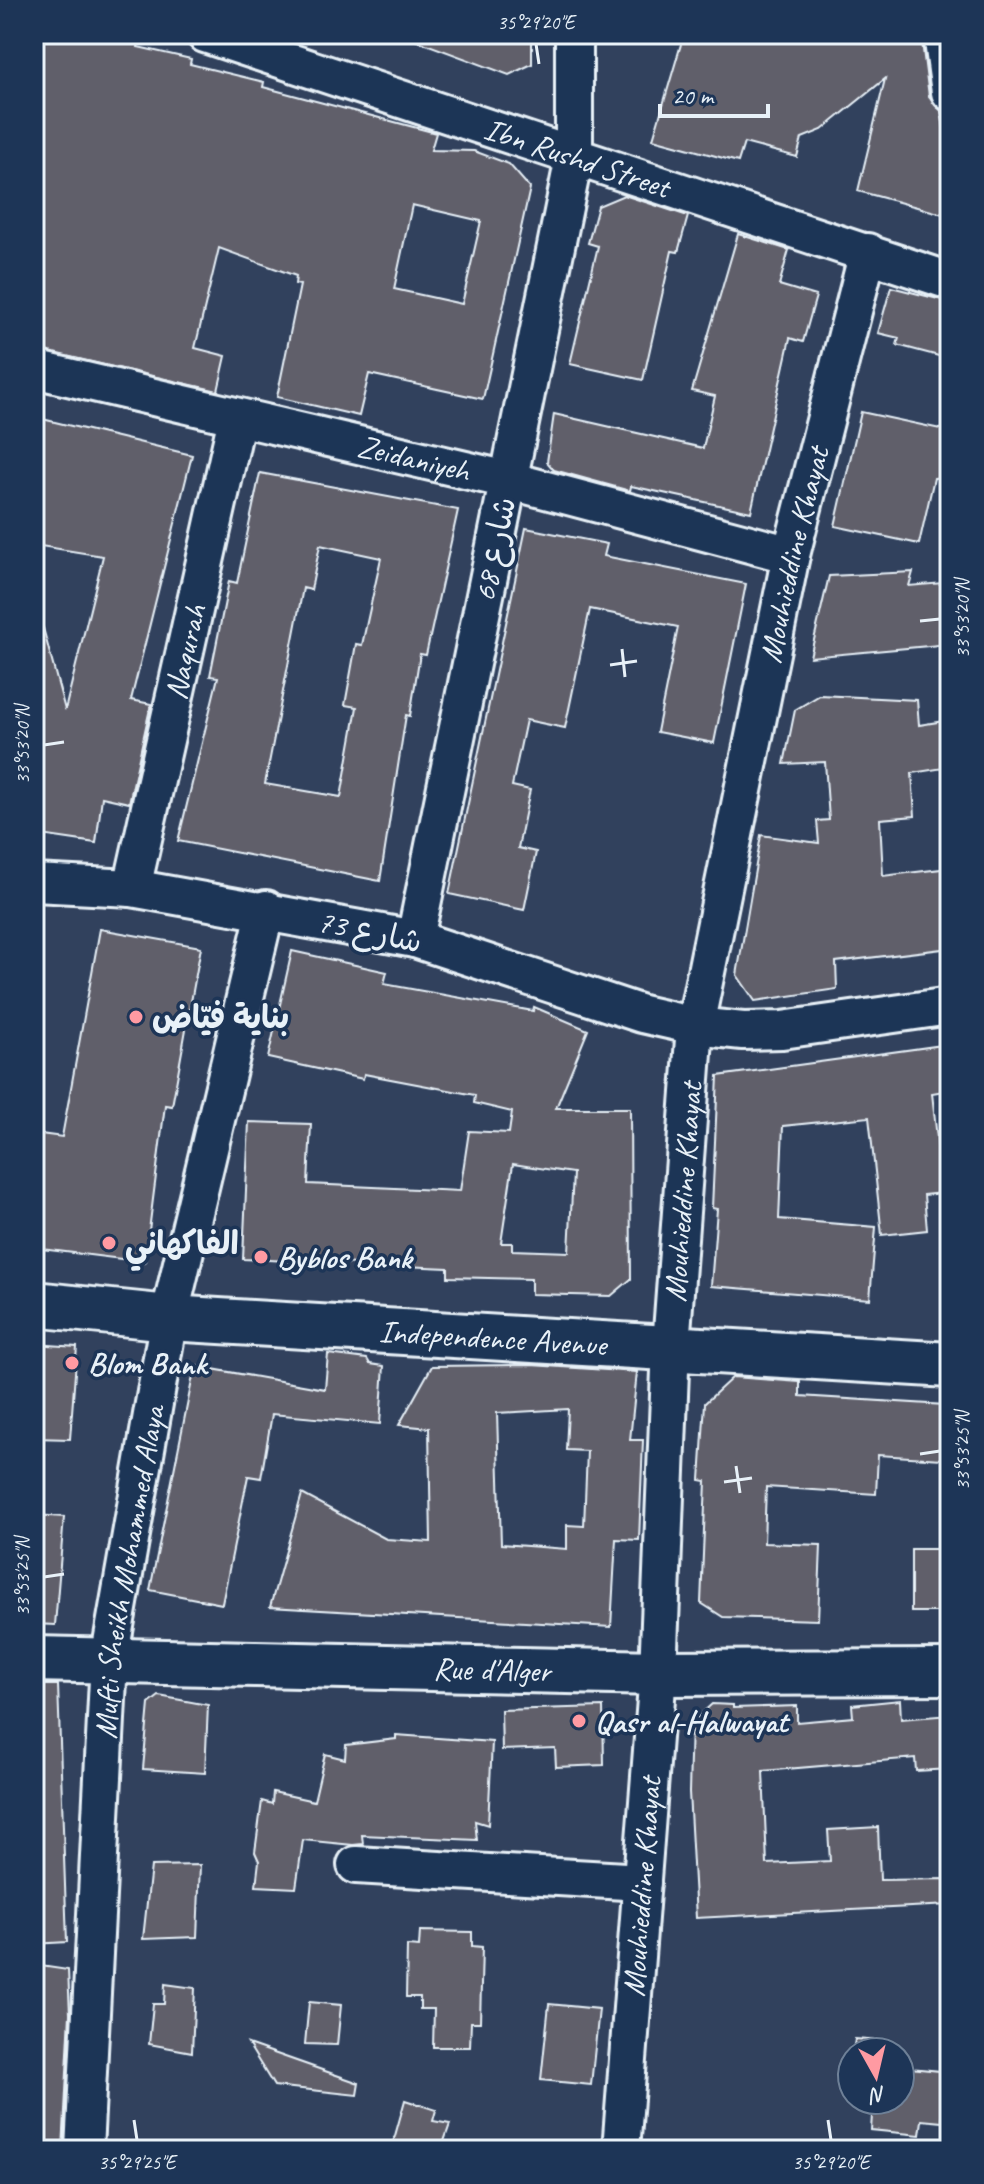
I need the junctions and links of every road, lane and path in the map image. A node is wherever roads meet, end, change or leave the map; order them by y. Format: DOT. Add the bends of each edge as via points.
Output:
graph roads {
  1 [pos="205,34"];
  2 [pos="574,34"];
  3 [pos="942,34"];
  4 [pos="286,47"];
  5 [pos="950,92"];
  6 [pos="574,158"];
  7 [pos="868,252"];
  8 [pos="950,281"];
  9 [pos="34,369"];
  10 [pos="237,418"];
  11 [pos="508,480"];
  12 [pos="791,555"];
  13 [pos="34,883"];
  14 [pos="132,888"];
  15 [pos="266,909"];
  16 [pos="415,939"];
  17 [pos="950,1006"];
  18 [pos="695,1026"];
  19 [pos="34,1304"];
  20 [pos="169,1318"];
  21 [pos="671,1345"];
  22 [pos="950,1365"];
  23 [pos="34,1659"];
  24 [pos="109,1660"];
  25 [pos="950,1672"];
  26 [pos="658,1673"];
  27 [pos="356,1865"];
  28 [pos="642,1882"];
  29 [pos="84,2150"];
  30 [pos="621,2150"];
  1 -- 4 [label="street, Ibn Rushd Street"];
  2 -- 6 [label="street, شارع 68"];
  3 -- 5 [label="street"];
  4 -- 6 [label="street, Ibn Rushd Street"];
  6 -- 7 [label="street, Ibn Rushd Street"];
  6 -- 11 [label="street, شارع 68"];
  7 -- 8 [label="street, Ibn Rushd Street"];
  7 -- 12 [label="street, Mouhieddine Khayat"];
  9 -- 10 [label="street, Zeidaniyeh"];
  10 -- 11 [label="street, Zeidaniyeh"];
  10 -- 14 [label="street, Naqurah"];
  11 -- 12 [label="street, Zeidaniyeh"];
  11 -- 16 [label="street, شارع 68"];
  12 -- 18 [label="street, Mouhieddine Khayat"];
  13 -- 14 [label="street, شارع 73"];
  14 -- 15 [label="street, شارع 73"];
  15 -- 16 [label="street, شارع 73"];
  15 -- 20 [label="street, Mufti Sheikh Mohammed Alaya"];
  16 -- 18 [label="street, شارع 73" via="642,1014"];
  17 -- 18 [label="street, شارع 73" via="782,1030"];
  18 -- 21 [label="street, Mouhieddine Khayat"];
  19 -- 20 [label="main road, Independence Avenue"];
  20 -- 21 [label="main road, Independence Avenue"];
  20 -- 24 [label="street, Mufti Sheikh Mohammed Alaya"];
  21 -- 22 [label="main road, Independence Avenue"];
  21 -- 26 [label="street, Mouhieddine Khayat"];
  23 -- 24 [label="main road, Rue d'Alger"];
  24 -- 26 [label="main road, Rue d'Alger"];
  24 -- 29 [label="street, Mufti Sheikh Mohammed Alaya"];
  25 -- 26 [label="main road, Rue d'Alger"];
  26 -- 28 [label="street, Mouhieddine Khayat"];
  27 -- 28 [label="street"];
  28 -- 30 [label="street, Mouhieddine Khayat"];
}
